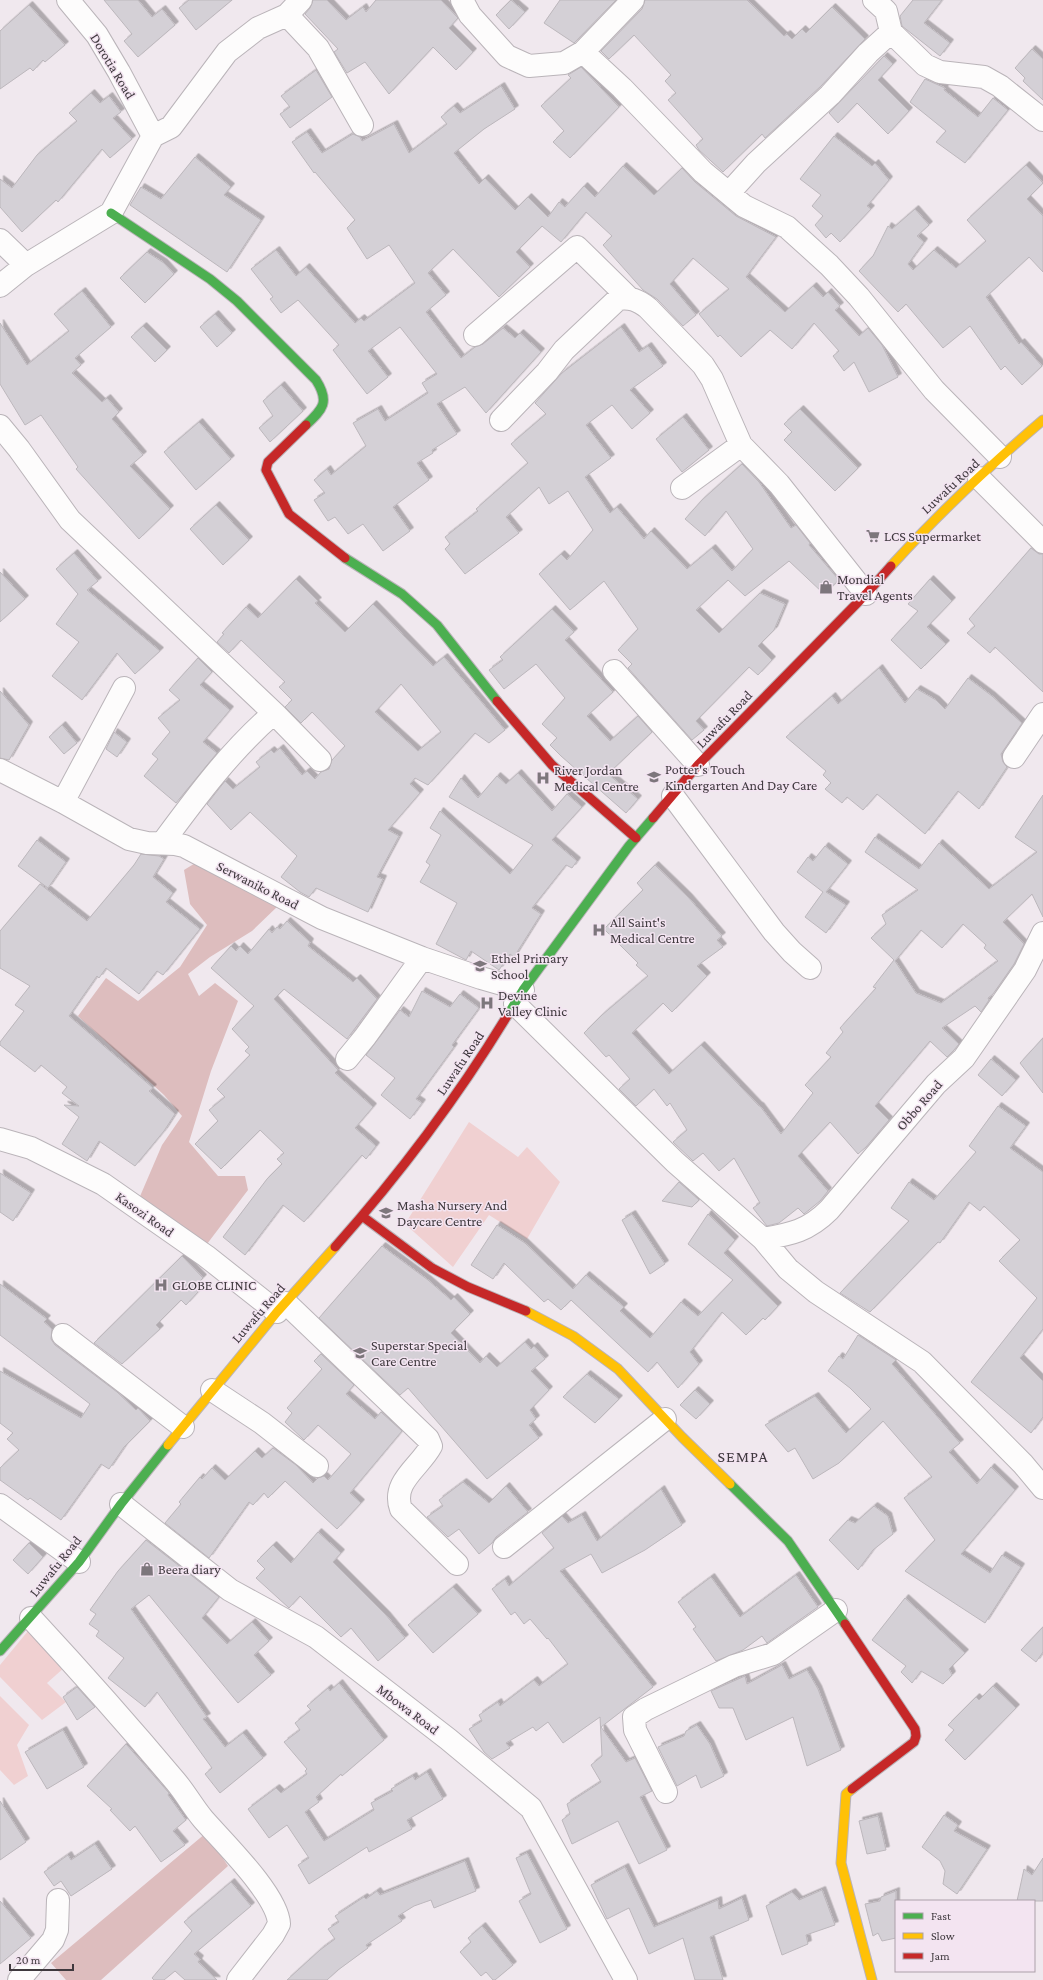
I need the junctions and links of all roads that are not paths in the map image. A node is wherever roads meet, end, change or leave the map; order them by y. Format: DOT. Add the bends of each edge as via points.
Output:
graph roads {
  1 [pos="68,0"];
  2 [pos="462,0"];
  3 [pos="632,0"];
  4 [pos="874,0"];
  5 [pos="294,7"];
  6 [pos="891,32"];
  7 [pos="583,52"];
  8 [pos="1043,120"];
  9 [pos="362,125"];
  10 [pos="153,136"];
  11 [pos="729,194"];
  12 [pos="111,212"];
  13 [pos="0,240"];
  14 [pos="26,265"];
  15 [pos="0,286"];
  16 [pos="628,297"];
  17 [pos="475,335"];
  18 [pos="501,420"];
  19 [pos="1043,420"];
  20 [pos="0,426"];
  21 [pos="741,445"];
  22 [pos="1000,457"];
  23 [pos="979,478"];
  24 [pos="682,488"];
  25 [pos="1043,542"];
  26 [pos="866,594"];
  27 [pos="614,671"];
  28 [pos="124,688"];
  29 [pos="274,713"];
  30 [pos="1043,714"];
  31 [pos="1014,756"];
  32 [pos="320,760"];
  33 [pos="698,765"];
  34 [pos="0,770"];
  35 [pos="673,796"];
  36 [pos="63,802"];
  37 [pos="636,838"];
  38 [pos="162,842"];
  39 [pos="1043,933"];
  40 [pos="422,958"];
  41 [pos="810,968"];
  42 [pos="519,997"];
  43 [pos="347,1059"];
  44 [pos="0,1139"];
  45 [pos="362,1216"];
  46 [pos="763,1239"];
  47 [pos="281,1307"];
  48 [pos="63,1335"];
  49 [pos="212,1390"];
  50 [pos="665,1419"];
  51 [pos="183,1427"];
  52 [pos="317,1466"];
  53 [pos="1043,1488"];
  54 [pos="121,1504"];
  55 [pos="0,1505"];
  56 [pos="504,1547"];
  57 [pos="79,1562"];
  58 [pos="457,1564"];
  59 [pos="836,1610"];
  60 [pos="31,1618"];
  61 [pos="0,1651"];
  62 [pos="666,1792"];
  63 [pos="58,1900"];
  64 [pos="19,1980"];
  65 [pos="238,1980"];
  66 [pos="626,1980"];
  67 [pos="872,1980"];
  1 -- 10 [label="street, Dorotia Road" via="97,35"];
  2 -- 7 [label="street" via="470,15 507,56 529,66 564,63"];
  3 -- 7 [label="street"];
  4 -- 6 [label="street" via="886,11"];
  5 -- 9 [label="street"];
  5 -- 10 [label="street" via="258,28 227,52 171,127"];
  6 -- 8 [label="street" via="925,65 940,72 984,77 1000,86"];
  6 -- 11 [label="street" via="830,95 756,163"];
  7 -- 11 [label="street" via="622,88 703,172"];
  10 -- 12 [label="street"];
  11 -- 22 [label="street" via="744,206 786,227 829,265 860,297 934,390"];
  12 -- 14 [label="street"];
  12 -- 37 [label="street" via="210,279 237,301 323,390 324,405 320,412 268,462 266,470 289,514 336,552 402,594 437,625 547,759"];
  13 -- 14 [label="street"];
  14 -- 15 [label="street"];
  16 -- 17 [label="street" via="578,247"];
  16 -- 18 [label="street" via="618,299 564,350 547,372"];
  16 -- 21 [label="street" via="648,308 702,365 712,379"];
  19 -- 22 [label="street, Luwafu Road"];
  20 -- 29 [label="street" via="70,520"];
  21 -- 24 [label="street"];
  21 -- 26 [label="street" via="779,484"];
  22 -- 23 [label="street, Luwafu Road"];
  23 -- 25 [label="street"];
  23 -- 26 [label="street, Luwafu Road" via="923,530"];
  26 -- 33 [label="street, Luwafu Road"];
  27 -- 33 [label="street"];
  28 -- 36 [label="street"];
  29 -- 32 [label="street"];
  29 -- 38 [label="street" via="242,742"];
  30 -- 31 [label="street"];
  33 -- 35 [label="street, Luwafu Road"];
  34 -- 36 [label="street, Serwaniko Road"];
  35 -- 37 [label="street, Luwafu Road"];
  35 -- 41 [label="street" via="774,932"];
  36 -- 38 [label="street, Serwaniko Road" via="129,839 147,843"];
  37 -- 42 [label="street, Luwafu Road"];
  38 -- 40 [label="street, Serwaniko Road" via="184,846 322,918"];
  39 -- 46 [label="street, Obbo Road" via="1025,970 964,1058 936,1084 829,1210 817,1222 798,1232"];
  40 -- 42 [label="street, Serwaniko Road" via="481,978"];
  40 -- 43 [label="street"];
  42 -- 45 [label="street, Luwafu Road" via="442,1115"];
  42 -- 46 [label="street" via="675,1162"];
  44 -- 47 [label="street, Kasozi Road" via="31,1148 103,1184"];
  45 -- 47 [label="street, Luwafu Road"];
  45 -- 50 [label="street" via="432,1268 468,1287 526,1311 573,1336 618,1369"];
  46 -- 53 [label="street" via="788,1269 816,1292 922,1362 1023,1464"];
  47 -- 49 [label="street, Luwafu Road"];
  47 -- 58 [label="street, Kasozi Road" via="428,1439 431,1446 403,1481 398,1499 401,1509"];
  48 -- 51 [label="street"];
  49 -- 51 [label="street, Luwafu Road"];
  49 -- 52 [label="street" via="262,1423"];
  50 -- 56 [label="street"];
  50 -- 59 [label="street" via="788,1541"];
  51 -- 54 [label="street, Luwafu Road"];
  54 -- 57 [label="street, Luwafu Road"];
  54 -- 66 [label="street, Mbowa Road" via="230,1590 316,1637 448,1739 531,1808"];
  55 -- 57 [label="street"];
  57 -- 60 [label="street, Luwafu Road"];
  59 -- 62 [label="street" via="772,1654 734,1666 634,1717 635,1730"];
  59 -- 67 [label="street" via="915,1729 916,1736 914,1742 846,1794 841,1863"];
  60 -- 61 [label="street, Luwafu Road"];
  60 -- 65 [label="street" via="112,1707 263,1888 276,1912 279,1924"];
  63 -- 64 [label="street" via="57,1930 53,1940"];
}
